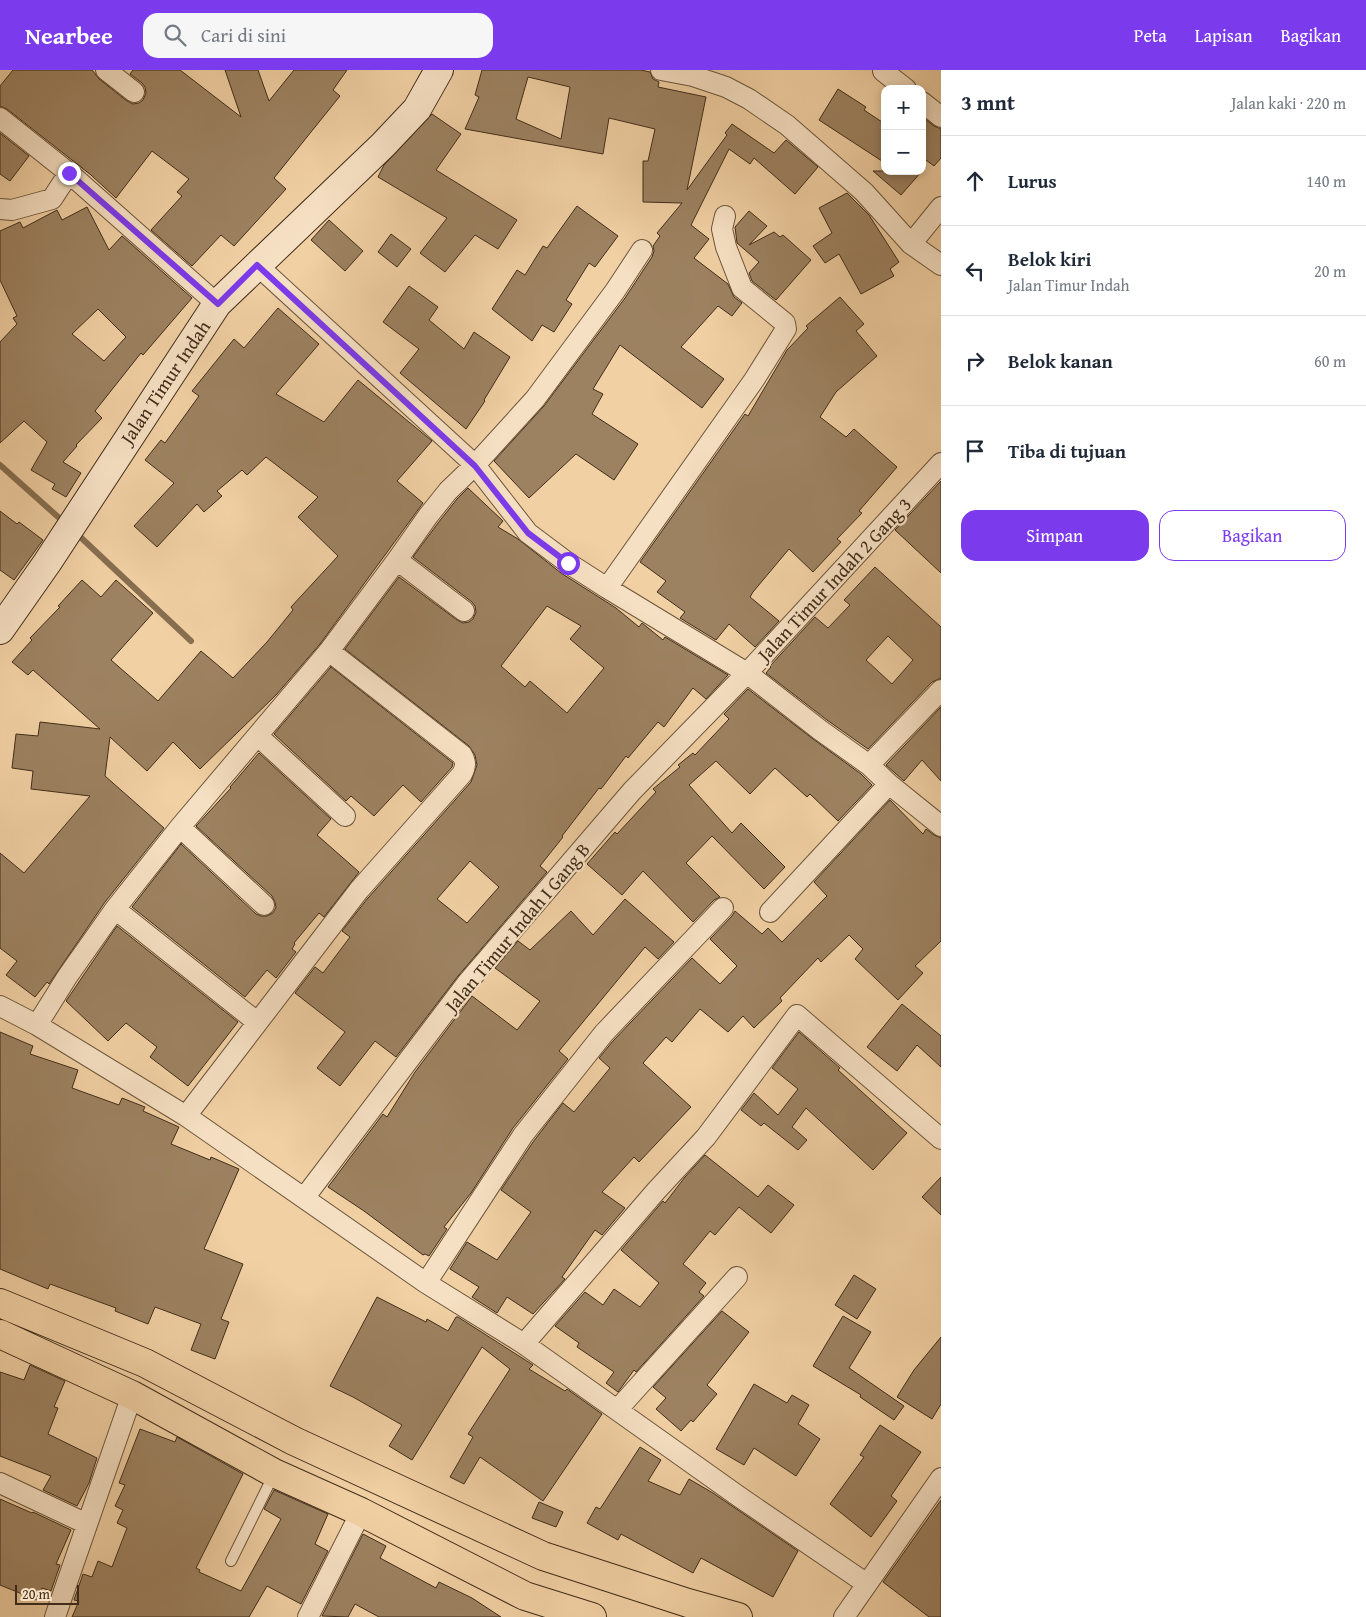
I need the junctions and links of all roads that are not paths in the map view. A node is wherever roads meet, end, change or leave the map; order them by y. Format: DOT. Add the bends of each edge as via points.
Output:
graph roads {
  1 [pos="106,70"];
  2 [pos="439,70"];
  3 [pos="661,70"];
  4 [pos="883,71"];
  5 [pos="694,73"];
  6 [pos="901,85"];
  7 [pos="134,92"];
  8 [pos="926,105"];
  9 [pos="941,117"];
  10 [pos="0,118"];
  11 [pos="69,173"];
  12 [pos="941,208"];
  13 [pos="0,209"];
  14 [pos="725,216"];
  15 [pos="911,244"];
  16 [pos="642,250"];
  17 [pos="257,265"];
  18 [pos="941,265"];
  19 [pos="218,304"];
  20 [pos="941,463"];
  21 [pos="475,466"];
  22 [pos="398,560"];
  23 [pos="607,588"];
  24 [pos="464,611"];
  25 [pos="0,630"];
  26 [pos="329,651"];
  27 [pos="747,672"];
  28 [pos="941,690"];
  29 [pos="258,736"];
  30 [pos="869,765"];
  31 [pos="889,784"];
  32 [pos="344,816"];
  33 [pos="180,826"];
  34 [pos="941,826"];
  35 [pos="264,905"];
  36 [pos="723,908"];
  37 [pos="115,909"];
  38 [pos="770,912"];
  39 [pos="0,1006"];
  40 [pos="257,1022"];
  41 [pos="37,1025"];
  42 [pos="186,1116"];
  43 [pos="941,1139"];
  44 [pos="304,1198"];
  45 [pos="737,1277"];
  46 [pos="426,1283"];
  47 [pos="0,1303"];
  48 [pos="0,1334"];
  49 [pos="524,1344"];
  50 [pos="132,1395"];
  51 [pos="617,1410"];
  52 [pos="274,1473"];
  53 [pos="941,1478"];
  54 [pos="0,1483"];
  55 [pos="361,1512"];
  56 [pos="87,1524"];
  57 [pos="543,1556"];
  58 [pos="231,1561"];
  59 [pos="867,1584"];
  60 [pos="525,1596"];
  61 [pos="55,1617"];
  62 [pos="308,1617"];
  63 [pos="592,1617"];
  64 [pos="738,1617"];
  65 [pos="844,1617"];
  1 -- 7 [label="street"];
  2 -- 17 [label="street, Jalan Timur Indah" via="417,109"];
  3 -- 5 [label="street"];
  4 -- 6 [label="street"];
  5 -- 15 [label="street" via="726,86 787,125 864,192"];
  8 -- 9 [label="street"];
  10 -- 11 [label="street"];
  11 -- 13 [label="street" via="52,199 12,210"];
  11 -- 19 [label="street"];
  12 -- 15 [label="street"];
  14 -- 23 [label="street" via="722,229 726,247 742,288 785,323 786,329 754,380"];
  15 -- 18 [label="street"];
  16 -- 21 [label="street" via="535,399"];
  17 -- 19 [label="street, Jalan Timur Indah"];
  17 -- 21 [label="street"];
  19 -- 25 [label="street, Jalan Timur Indah"];
  20 -- 27 [label="street, Jalan Timur Indah 2 Gang 3"];
  21 -- 22 [label="street" via="433,509"];
  21 -- 23 [label="street" via="528,533"];
  22 -- 24 [label="street"];
  22 -- 26 [label="street"];
  23 -- 27 [label="street"];
  26 -- 29 [label="street"];
  26 -- 40 [label="street" via="462,755 465,767 359,890"];
  27 -- 30 [label="street"];
  27 -- 44 [label="street, Jalan Timur Indah I Gang B" via="632,791 467,984"];
  28 -- 30 [label="street"];
  29 -- 32 [label="street"];
  29 -- 33 [label="street"];
  30 -- 31 [label="street"];
  31 -- 34 [label="street"];
  31 -- 38 [label="street"];
  33 -- 35 [label="street"];
  33 -- 37 [label="street"];
  36 -- 46 [label="street" via="604,1033 523,1135"];
  37 -- 40 [label="street"];
  37 -- 41 [label="street"];
  39 -- 41 [label="street"];
  40 -- 42 [label="street"];
  41 -- 42 [label="street"];
  42 -- 44 [label="street"];
  43 -- 49 [label="street" via="798,1015 706,1137"];
  44 -- 46 [label="street"];
  45 -- 51 [label="street"];
  46 -- 49 [label="street"];
  47 -- 57 [label="main road" via="145,1363 294,1441"];
  48 -- 50 [label="main road"];
  49 -- 51 [label="street"];
  50 -- 52 [label="main road"];
  50 -- 56 [label="street"];
  51 -- 59 [label="street"];
  52 -- 55 [label="main road"];
  52 -- 58 [label="lane"];
  53 -- 59 [label="street"];
  54 -- 56 [label="street"];
  55 -- 60 [label="main road"];
  55 -- 62 [label="street"];
  56 -- 61 [label="street"];
  57 -- 60 [label="main road"];
  57 -- 64 [label="main road"];
  59 -- 65 [label="street"];
  60 -- 63 [label="main road"];
}
